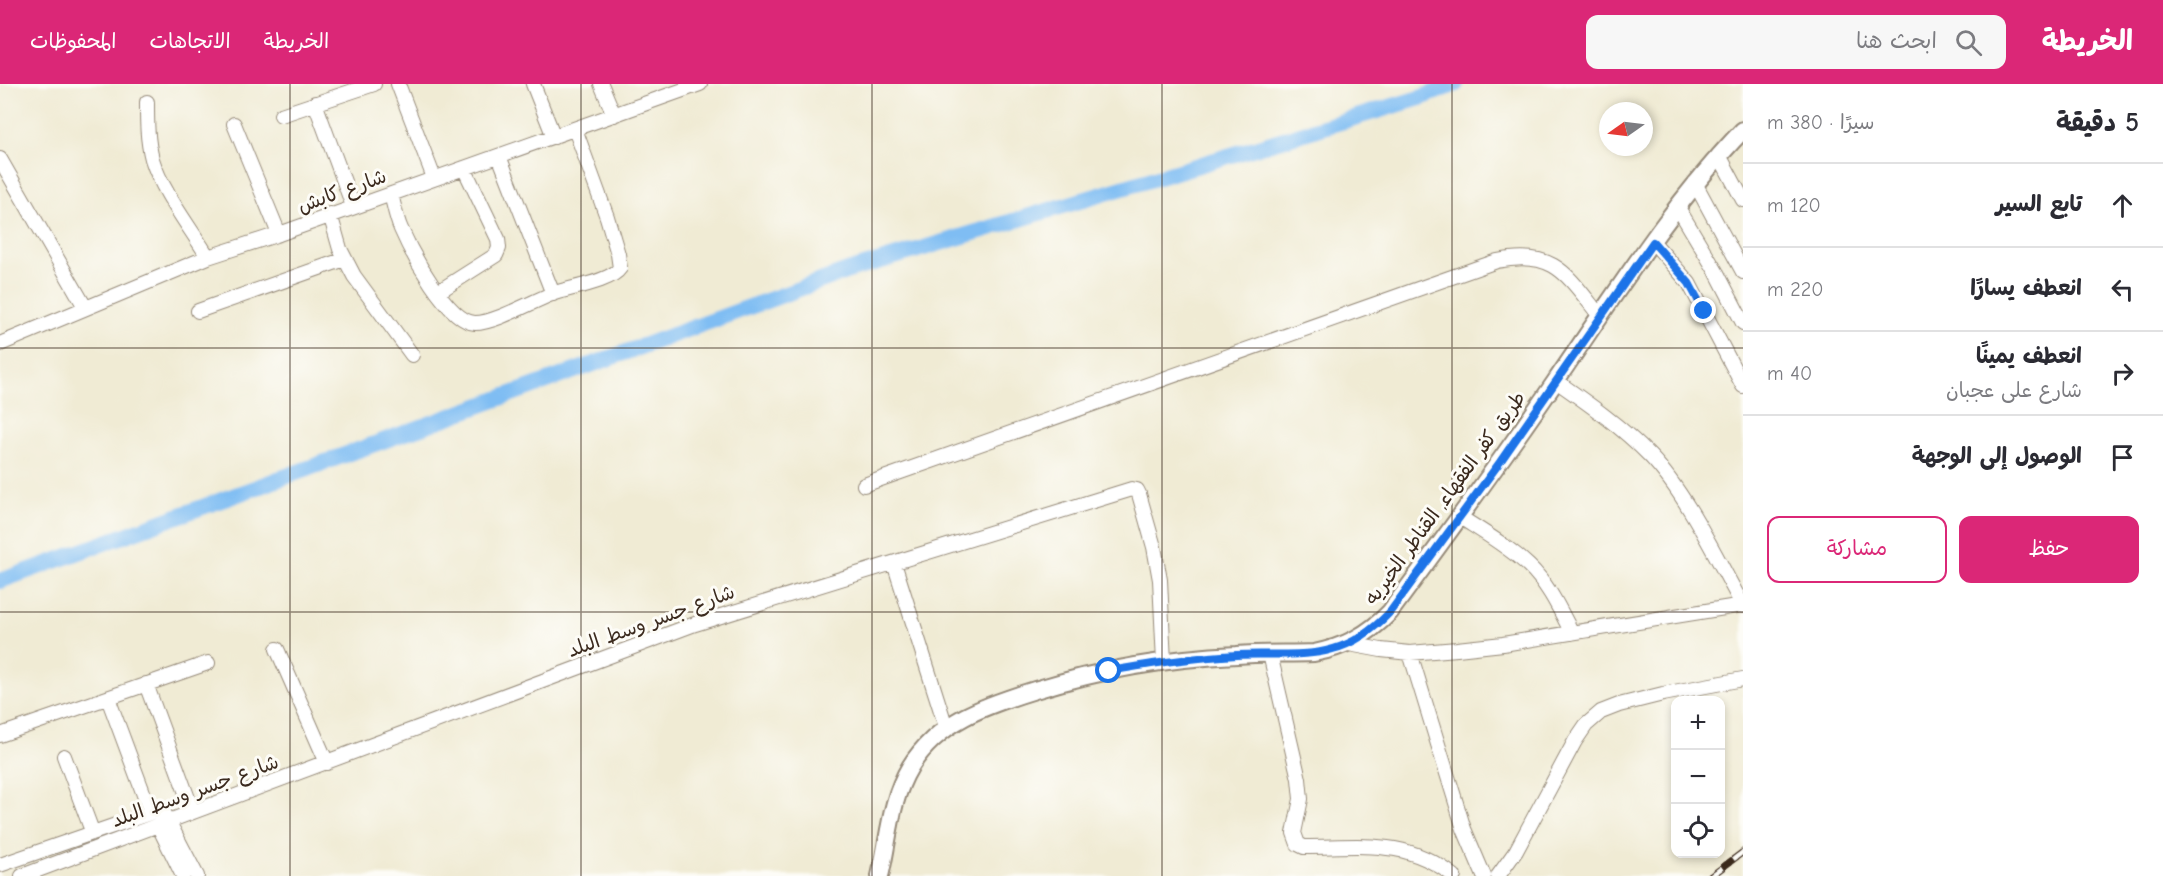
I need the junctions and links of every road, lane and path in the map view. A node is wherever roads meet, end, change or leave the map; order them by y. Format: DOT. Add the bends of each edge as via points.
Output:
graph roads {
  1 [pos="374,84"];
  2 [pos="398,84"];
  3 [pos="533,84"];
  4 [pos="601,84"];
  5 [pos="700,84"];
  6 [pos="669,89"];
  7 [pos="147,102"];
  8 [pos="315,103"];
  9 [pos="281,115"];
  10 [pos="614,116"];
  11 [pos="234,124"];
  12 [pos="574,129"];
  13 [pos="1743,130"];
  14 [pos="554,137"];
  15 [pos="1719,155"];
  16 [pos="499,156"];
  17 [pos="0,159"];
  18 [pos="464,168"];
  19 [pos="434,178"];
  20 [pos="1695,183"];
  21 [pos="391,194"];
  22 [pos="1743,200"];
  23 [pos="353,206"];
  24 [pos="1677,206"];
  25 [pos="330,214"];
  26 [pos="279,234"];
  27 [pos="1653,242"];
  28 [pos="208,257"];
  29 [pos="345,259"];
  30 [pos="1743,272"];
  31 [pos="438,292"];
  32 [pos="553,294"];
  33 [pos="85,307"];
  34 [pos="198,311"];
  35 [pos="1600,316"];
  36 [pos="1743,323"];
  37 [pos="0,344"];
  38 [pos="412,355"];
  39 [pos="1556,381"];
  40 [pos="1743,386"];
  41 [pos="864,485"];
  42 [pos="1460,517"];
  43 [pos="894,563"];
  44 [pos="1743,606"];
  45 [pos="1572,633"];
  46 [pos="1349,644"];
  47 [pos="277,649"];
  48 [pos="1410,653"];
  49 [pos="1270,654"];
  50 [pos="1164,662"];
  51 [pos="208,663"];
  52 [pos="1743,679"];
  53 [pos="146,684"];
  54 [pos="108,698"];
  55 [pos="946,727"];
  56 [pos="0,735"];
  57 [pos="64,756"];
  58 [pos="327,763"];
  59 [pos="150,811"];
  60 [pos="194,812"];
  61 [pos="163,823"];
  62 [pos="92,831"];
  63 [pos="0,865"];
  64 [pos="22,876"];
  65 [pos="183,876"];
  66 [pos="197,876"];
  67 [pos="880,876"];
  68 [pos="1454,876"];
  69 [pos="1484,876"];
  70 [pos="1498,876"];
  1 -- 8 [label="street"];
  2 -- 19 [label="street"];
  3 -- 14 [label="street"];
  4 -- 10 [label="street"];
  5 -- 6 [label="street, شارع كابش"];
  6 -- 10 [label="street, شارع كابش"];
  7 -- 28 [label="street" via="147,132 153,160 164,187"];
  8 -- 9 [label="street"];
  8 -- 23 [label="street"];
  10 -- 12 [label="street, شارع كابش"];
  11 -- 26 [label="street"];
  12 -- 14 [label="street, شارع كابش"];
  12 -- 32 [label="street" via="607,217 620,268 612,276"];
  13 -- 15 [label="street, طريق كفر الفقهاء, القناطر الخيريه"];
  14 -- 16 [label="street, شارع كابش"];
  15 -- 20 [label="street, طريق كفر الفقهاء, القناطر الخيريه"];
  15 -- 22 [label="street"];
  16 -- 18 [label="street, شارع كابش"];
  16 -- 32 [label="street"];
  17 -- 33 [label="street"];
  18 -- 19 [label="street, شارع كابش"];
  18 -- 31 [label="street" via="500,248 496,255"];
  19 -- 21 [label="street, شارع كابش"];
  20 -- 24 [label="street, طريق كفر الفقهاء, القناطر الخيريه"];
  20 -- 30 [label="street"];
  21 -- 23 [label="street, شارع كابش"];
  21 -- 31 [label="street" via="400,227"];
  23 -- 25 [label="street, شارع كابش"];
  24 -- 27 [label="street, طريق كفر الفقهاء, القناطر الخيريه"];
  24 -- 36 [label="street"];
  25 -- 26 [label="street, شارع كابش"];
  25 -- 29 [label="street"];
  26 -- 28 [label="street, شارع كابش"];
  27 -- 35 [label="street, طريق كفر الفقهاء, القناطر الخيريه"];
  27 -- 40 [label="street" via="1693,290"];
  28 -- 33 [label="street, شارع كابش"];
  29 -- 34 [label="street"];
  29 -- 38 [label="street"];
  31 -- 32 [label="street" via="462,320 475,323"];
  33 -- 37 [label="street, شارع كابش"];
  35 -- 39 [label="street, طريق كفر الفقهاء, القناطر الخيريه"];
  35 -- 41 [label="street" via="1567,274 1549,262 1516,257 1497,261"];
  39 -- 42 [label="street, طريق كفر الفقهاء, القناطر الخيريه"];
  39 -- 44 [label="street" via="1619,426 1652,457 1696,522"];
  42 -- 45 [label="street" via="1530,567 1547,588"];
  42 -- 46 [label="street, طريق كفر الفقهاء, القناطر الخيريه" via="1390,612"];
  43 -- 50 [label="street, شارع جسر وسط البلد" via="1137,490 1160,580"];
  43 -- 55 [label="street"];
  43 -- 58 [label="street, شارع جسر وسط البلد" via="695,624"];
  44 -- 45 [label="street"];
  45 -- 48 [label="street"];
  46 -- 48 [label="street"];
  46 -- 49 [label="street, طريق كفر الفقهاء, القناطر الخيريه" via="1314,653"];
  47 -- 58 [label="street"];
  48 -- 69 [label="street" via="1464,829"];
  49 -- 50 [label="street, طريق كفر الفقهاء, القناطر الخيريه"];
  49 -- 68 [label="street" via="1299,780 1301,799 1294,833 1298,844 1399,848 1421,855"];
  50 -- 55 [label="street, طريق كفر الفقهاء, القناطر الخيريه" via="1054,684 972,711"];
  51 -- 53 [label="street"];
  52 -- 70 [label="street" via="1663,694 1601,712 1575,741 1516,851"];
  53 -- 54 [label="street"];
  53 -- 60 [label="street"];
  54 -- 56 [label="street"];
  54 -- 59 [label="street"];
  55 -- 67 [label="street, طريق كفر الفقهاء, القناطر الخيريه" via="910,766 899,790"];
  57 -- 62 [label="street"];
  58 -- 60 [label="street, شارع جسر وسط البلد"];
  59 -- 61 [label="street" via="162,809"];
  59 -- 62 [label="street"];
  60 -- 61 [label="street, شارع جسر وسط البلد"];
  61 -- 64 [label="street, شارع جسر وسط البلد"];
  61 -- 65 [label="street"];
  61 -- 66 [label="street"];
  62 -- 63 [label="street"];
}
